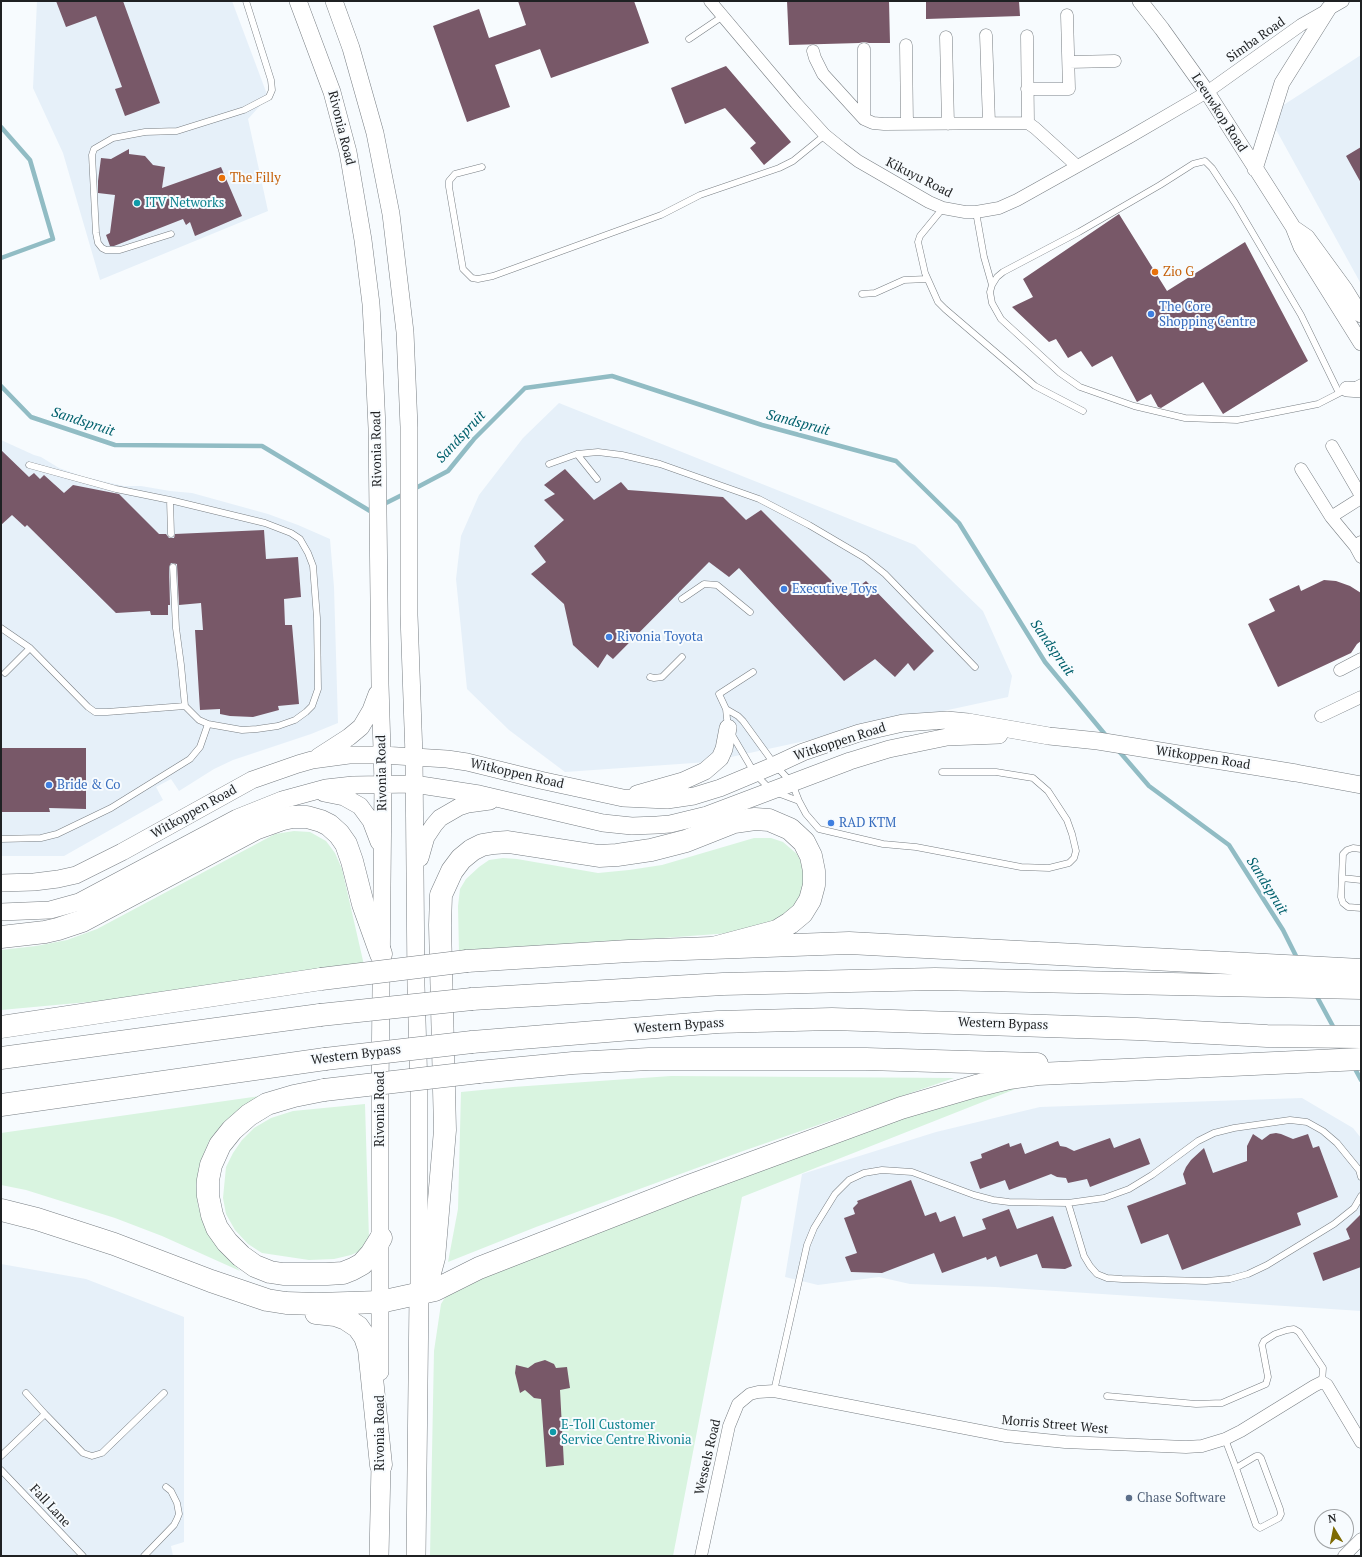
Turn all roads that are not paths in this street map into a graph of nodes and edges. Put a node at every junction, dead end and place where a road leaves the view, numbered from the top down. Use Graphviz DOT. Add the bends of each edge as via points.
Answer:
graph roads {
  1 [pos="246,1"];
  2 [pos="298,1"];
  3 [pos="334,1"];
  4 [pos="710,1"];
  5 [pos="1140,1"];
  6 [pos="1343,1"];
  7 [pos="1329,8"];
  8 [pos="1068,15"];
  9 [pos="723,16"];
  10 [pos="986,35"];
  11 [pos="1027,36"];
  12 [pos="946,37"];
  13 [pos="690,39"];
  14 [pos="906,45"];
  15 [pos="864,49"];
  16 [pos="813,51"];
  17 [pos="1115,61"];
  18 [pos="1068,62"];
  19 [pos="1027,89"];
  20 [pos="1207,92"];
  21 [pos="864,119"];
  22 [pos="989,123"];
  23 [pos="1028,123"];
  24 [pos="907,124"];
  25 [pos="948,124"];
  26 [pos="825,135"];
  27 [pos="1077,166"];
  28 [pos="482,167"];
  29 [pos="1255,169"];
  30 [pos="942,208"];
  31 [pos="976,212"];
  32 [pos="1293,228"];
  33 [pos="171,234"];
  34 [pos="928,279"];
  35 [pos="992,285"];
  36 [pos="862,294"];
  37 [pos="1361,315"];
  38 [pos="1361,343"];
  39 [pos="1361,382"];
  40 [pos="1349,391"];
  41 [pos="1083,411"];
  42 [pos="1332,446"];
  43 [pos="577,454"];
  44 [pos="549,464"];
  45 [pos="30,465"];
  46 [pos="1301,469"];
  47 [pos="597,479"];
  48 [pos="1361,497"];
  49 [pos="170,500"];
  50 [pos="1331,517"];
  51 [pos="171,534"];
  52 [pos="1358,544"];
  53 [pos="1361,557"];
  54 [pos="173,567"];
  55 [pos="682,599"];
  56 [pos="750,612"];
  57 [pos="1,628"];
  58 [pos="30,648"];
  59 [pos="682,657"];
  60 [pos="1361,659"];
  61 [pos="975,667"];
  62 [pos="1340,670"];
  63 [pos="753,672"];
  64 [pos="5,673"];
  65 [pos="650,676"];
  66 [pos="380,684"];
  67 [pos="1361,696"];
  68 [pos="185,706"];
  69 [pos="726,709"];
  70 [pos="1321,716"];
  71 [pos="208,724"];
  72 [pos="728,728"];
  73 [pos="1047,736"];
  74 [pos="382,754"];
  75 [pos="414,756"];
  76 [pos="312,760"];
  77 [pos="775,765"];
  78 [pos="942,772"];
  79 [pos="755,774"];
  80 [pos="383,783"];
  81 [pos="792,783"];
  82 [pos="414,784"];
  83 [pos="1361,785"];
  84 [pos="772,791"];
  85 [pos="310,792"];
  86 [pos="623,798"];
  87 [pos="500,799"];
  88 [pos="799,801"];
  89 [pos="1,839"];
  90 [pos="1361,849"];
  91 [pos="382,852"];
  92 [pos="415,876"];
  93 [pos="1342,878"];
  94 [pos="1361,880"];
  95 [pos="1,883"];
  96 [pos="1361,908"];
  97 [pos="1,912"];
  98 [pos="1,937"];
  99 [pos="713,948"];
  100 [pos="381,954"];
  101 [pos="1360,979"];
  102 [pos="1,1027"];
  103 [pos="1361,1037"];
  104 [pos="1,1058"];
  105 [pos="1361,1059"];
  106 [pos="1150,1069"];
  107 [pos="1,1105"];
  108 [pos="1361,1177"];
  109 [pos="1361,1196"];
  110 [pos="1068,1203"];
  111 [pos="1,1210"];
  112 [pos="380,1238"];
  113 [pos="211,1281"];
  114 [pos="419,1295"];
  115 [pos="380,1302"];
  116 [pos="1322,1382"];
  117 [pos="774,1391"];
  118 [pos="26,1393"];
  119 [pos="164,1394"];
  120 [pos="1107,1396"];
  121 [pos="45,1414"];
  122 [pos="1225,1439"];
  123 [pos="1361,1442"];
  124 [pos="1,1456"];
  125 [pos="381,1465"];
  126 [pos="1236,1468"];
  127 [pos="1,1470"];
  128 [pos="166,1487"];
  129 [pos="1361,1539"];
  130 [pos="82,1556"];
  131 [pos="144,1556"];
  132 [pos="379,1556"];
  133 [pos="416,1556"];
  134 [pos="701,1556"];
  135 [pos="1344,1556"];
  1 -- 33 [label="lane" via="271,80 272,90 266,100 177,132 145,132 113,138 94,149 91,161 96,233 102,248 120,250"];
  2 -- 66 [label="main road, Rivonia Road" via="332,92 348,152 371,304 377,428"];
  3 -- 75 [label="main road" via="351,48 375,133 391,214 405,332 409,427 409,615"];
  4 -- 9 [label="street, Kikuyu Road"];
  5 -- 20 [label="street, Leeuwkop Road"];
  6 -- 7 [label="street, Simba Road"];
  7 -- 20 [label="street, Simba Road" via="1272,44"];
  7 -- 29 [label="street" via="1282,83"];
  8 -- 18 [label="street"];
  9 -- 13 [label="lane"];
  9 -- 26 [label="street, Kikuyu Road"];
  10 -- 22 [label="street"];
  11 -- 19 [label="street"];
  12 -- 25 [label="street"];
  14 -- 24 [label="street"];
  15 -- 21 [label="street"];
  16 -- 21 [label="street" via="823,74"];
  17 -- 18 [label="street"];
  18 -- 19 [label="street" via="1069,89"];
  19 -- 23 [label="street"];
  20 -- 27 [label="street, Kikuyu Road"];
  20 -- 29 [label="street, Leeuwkop Road"];
  21 -- 24 [label="street" via="873,123"];
  22 -- 23 [label="street"];
  22 -- 25 [label="street"];
  23 -- 27 [label="street"];
  24 -- 25 [label="street"];
  26 -- 28 [label="lane" via="793,161 779,168 700,194 647,220 493,276 478,279 472,278 464,269 449,181 455,174"];
  26 -- 30 [label="street, Kikuyu Road" via="858,162"];
  27 -- 31 [label="street, Kikuyu Road" via="1017,200 999,208"];
  29 -- 32 [label="street, Leeuwkop Road"];
  30 -- 31 [label="street, Kikuyu Road"];
  30 -- 34 [label="lane" via="918,242"];
  31 -- 35 [label="lane"];
  32 -- 37 [label="street, Leeuwkop Road" via="1307,237"];
  32 -- 38 [label="street, Leeuwkop Road" via="1301,247"];
  34 -- 36 [label="lane" via="904,280 875,293"];
  34 -- 41 [label="lane" via="938,302 1035,386"];
  35 -- 40 [label="lane" via="992,303 1001,319 1060,373 1080,387 1119,402 1185,418 1237,420 1307,407"];
  35 -- 40 [label="lane" via="1003,272 1097,221 1193,164 1205,162 1212,168 1235,204"];
  39 -- 40 [label="lane"];
  42 -- 48 [label="street"];
  43 -- 44 [label="lane"];
  43 -- 47 [label="lane"];
  43 -- 61 [label="lane" via="598,452 660,464 759,499 809,525 865,558 885,574"];
  45 -- 49 [label="lane" via="116,489"];
  46 -- 50 [label="street"];
  48 -- 50 [label="street"];
  49 -- 51 [label="lane"];
  49 -- 71 [label="lane" via="265,523 291,533 300,539 313,566 318,681 312,706 295,720 256,730"];
  50 -- 52 [label="street"];
  52 -- 53 [label="street"];
  54 -- 68 [label="lane" via="176,628"];
  55 -- 56 [label="lane" via="704,584 717,585"];
  57 -- 58 [label="lane"];
  58 -- 64 [label="lane"];
  58 -- 68 [label="lane" via="95,712"];
  59 -- 65 [label="lane" via="662,677"];
  60 -- 62 [label="street"];
  63 -- 69 [label="lane" via="719,694"];
  66 -- 74 [label="main road, Rivonia Road"];
  66 -- 76 [label="main road" via="371,710 361,727"];
  67 -- 70 [label="street"];
  68 -- 71 [label="lane" via="199,720"];
  69 -- 72 [label="lane"];
  69 -- 77 [label="lane" via="743,721"];
  71 -- 89 [label="lane" via="200,747 190,759 111,808 57,834 41,838"];
  72 -- 79 [label="lane"];
  72 -- 86 [label="main road" via="720,758 705,771 683,781"];
  73 -- 77 [label="main road, Witkoppen Road" via="968,722 916,721 859,733 803,752"];
  73 -- 81 [label="main road, Witkoppen Road" via="977,735 918,742 850,761"];
  73 -- 83 [label="main road, Witkoppen Road" via="1164,751"];
  74 -- 75 [label="main road, Witkoppen Road"];
  74 -- 76 [label="main road, Witkoppen Road"];
  74 -- 80 [label="main road, Rivonia Road"];
  75 -- 82 [label="main road"];
  75 -- 86 [label="main road, Witkoppen Road" via="467,762"];
  76 -- 95 [label="main road, Witkoppen Road" via="252,780 76,875 34,882"];
  77 -- 79 [label="main road, Witkoppen Road"];
  77 -- 81 [label="lane"];
  78 -- 88 [label="lane" via="996,772 1033,778 1048,791 1067,820 1076,851 1074,858 1069,863 1049,868 1021,867 916,847 877,843 819,829"];
  79 -- 84 [label="lane"];
  79 -- 86 [label="main road, Witkoppen Road" via="694,796 667,800"];
  80 -- 82 [label="main road, Witkoppen Road"];
  80 -- 85 [label="main road, Witkoppen Road" via="342,786"];
  80 -- 91 [label="main road, Rivonia Road"];
  81 -- 84 [label="main road, Witkoppen Road"];
  81 -- 88 [label="lane"];
  82 -- 87 [label="main road, Witkoppen Road"];
  82 -- 92 [label="main road"];
  84 -- 87 [label="main road, Witkoppen Road" via="707,815 670,824 645,826 585,820"];
  84 -- 88 [label="lane"];
  85 -- 91 [label="main road" via="330,793 360,806 371,821"];
  85 -- 97 [label="main road, Witkoppen Road" via="237,818 79,902 45,911"];
  87 -- 92 [label="main road" via="468,804 440,818 426,837"];
  90 -- 93 [label="lane" via="1353,848 1344,854"];
  91 -- 100 [label="main road, Rivonia Road"];
  92 -- 114 [label="main road"];
  93 -- 94 [label="lane"];
  93 -- 96 [label="lane" via="1343,903"];
  98 -- 100 [label="highway" via="45,932 82,921 254,830 283,819 307,817 329,825 346,844"];
  99 -- 101 [label="highway" via="849,943 1242,964"];
  99 -- 102 [label="highway, bridge" via="467,961 321,979"];
  99 -- 114 [label="highway" via="777,931 802,913 810,900 814,885 812,856 804,842 790,829 769,820 755,819 734,822 651,850 617,855 599,856 508,842 482,845 461,859 452,871 441,895 445,1130 434,1258 427,1284"];
  100 -- 112 [label="main road, Rivonia Road"];
  101 -- 104 [label="highway, bridge" via="1244,985 935,979 723,984 472,999 320,1015"];
  103 -- 107 [label="highway, Western Bypass, bridge" via="1267,1036 832,1019 718,1022 472,1042 324,1059"];
  105 -- 106 [label="highway"];
  106 -- 112 [label="highway, bridge" via="951,1061 649,1059 573,1063 324,1090 294,1096 267,1104 248,1115 220,1145 211,1165 208,1185 212,1215 227,1242 255,1266 283,1274 343,1273 362,1264"];
  106 -- 114 [label="highway" via="1038,1074 1009,1078 932,1098 588,1224 478,1268 435,1290"];
  108 -- 110 [label="lane" via="1359,1170 1337,1143 1323,1131 1307,1122 1290,1120 1214,1133 1198,1141 1129,1189 1104,1198"];
  109 -- 110 [label="lane" via="1354,1208 1334,1224 1267,1265 1230,1279 1206,1281 1122,1279 1097,1274 1084,1256"];
  110 -- 117 [label="lane" via="993,1200 974,1196 912,1172 899,1170 882,1170 849,1180 835,1194 814,1228 807,1245"];
  111 -- 113 [label="highway" via="114,1244"];
  112 -- 115 [label="main road, Rivonia Road"];
  113 -- 115 [label="highway" via="267,1300 286,1303"];
  113 -- 125 [label="highway" via="230,1294 267,1310 335,1315 358,1327 369,1349"];
  114 -- 115 [label="highway"];
  114 -- 133 [label="main road"];
  115 -- 125 [label="main road, Rivonia Road"];
  116 -- 120 [label="lane" via="1322,1368 1299,1332 1287,1330 1275,1334 1262,1345 1268,1377 1266,1384 1222,1403 1196,1404"];
  116 -- 122 [label="street, Morris Street West"];
  116 -- 123 [label="street" via="1327,1385"];
  117 -- 122 [label="street, Morris Street West" via="1033,1439 1186,1447 1202,1446"];
  117 -- 134 [label="street, Wessels Road" via="750,1394 733,1412"];
  118 -- 121 [label="lane"];
  119 -- 121 [label="lane" via="107,1450 92,1456 83,1453"];
  121 -- 124 [label="lane"];
  122 -- 126 [label="lane"];
  125 -- 132 [label="main road, Rivonia Road"];
  126 -- 126 [label="lane" via="1256,1525 1260,1528 1279,1518 1280,1509 1261,1458 1256,1456"];
  127 -- 130 [label="lane, Fall Lane"];
  128 -- 131 [label="lane" via="177,1503 179,1514 174,1525"];
  129 -- 135 [label="street"];
}
